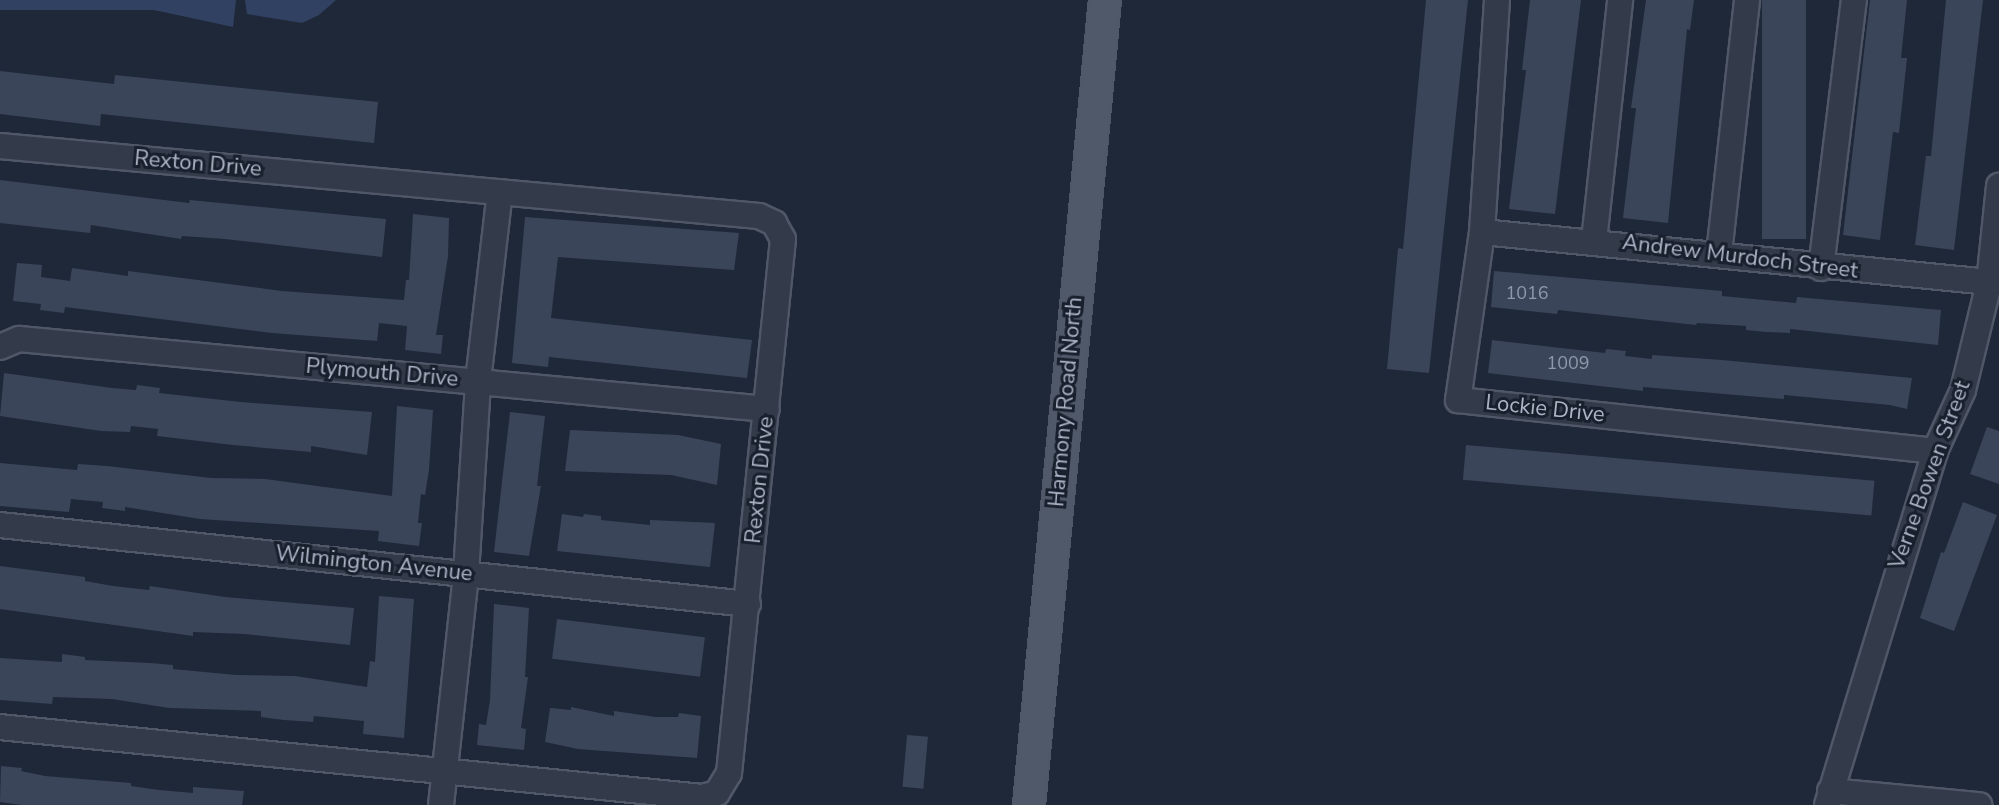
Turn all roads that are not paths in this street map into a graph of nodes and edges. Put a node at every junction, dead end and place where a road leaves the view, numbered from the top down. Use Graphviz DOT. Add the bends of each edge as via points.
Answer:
graph roads {
  1 [pos="1105,0"];
  2 [pos="1497,0"];
  3 [pos="1620,0"];
  4 [pos="1747,0"];
  5 [pos="1854,0"];
  6 [pos="0,146"];
  7 [pos="1999,186"];
  8 [pos="500,192"];
  9 [pos="1482,232"];
  10 [pos="1594,241"];
  11 [pos="1719,254"];
  12 [pos="1821,268"];
  13 [pos="1994,283"];
  14 [pos="0,347"];
  15 [pos="478,381"];
  16 [pos="767,409"];
  17 [pos="1935,451"];
  18 [pos="0,525"];
  19 [pos="466,574"];
  20 [pos="748,604"];
  21 [pos="0,727"];
  22 [pos="444,770"];
  23 [pos="1828,798"];
  24 [pos="441,805"];
  25 [pos="1029,805"];
  26 [pos="1979,805"];
  1 -- 25 [label="main road, Harmony Road North"];
  2 -- 9 [label="street, Lockie Drive"];
  3 -- 10 [label="street"];
  4 -- 11 [label="street"];
  5 -- 12 [label="street"];
  6 -- 8 [label="street, Rexton Drive"];
  7 -- 13 [label="street, Verne Bowen Street"];
  8 -- 15 [label="street"];
  8 -- 16 [label="street, Rexton Drive" via="759,216 774,223 783,239"];
  9 -- 10 [label="street, Andrew Murdoch Street"];
  9 -- 17 [label="street, Lockie Drive" via="1458,400"];
  10 -- 11 [label="street, Andrew Murdoch Street"];
  11 -- 12 [label="street, Andrew Murdoch Street"];
  12 -- 13 [label="street, Andrew Murdoch Street"];
  13 -- 17 [label="street, Verne Bowen Street" via="1963,390"];
  14 -- 15 [label="street, Plymouth Drive" via="19,339"];
  15 -- 16 [label="street, Plymouth Drive"];
  15 -- 19 [label="street"];
  16 -- 20 [label="street, Rexton Drive"];
  17 -- 23 [label="street, Verne Bowen Street"];
  18 -- 19 [label="street, Wilmington Avenue"];
  19 -- 20 [label="street, Wilmington Avenue"];
  19 -- 22 [label="street"];
  20 -- 22 [label="street, Rexton Drive" via="729,773 717,793 702,797"];
  21 -- 22 [label="street, Rexton Drive"];
  22 -- 24 [label="street"];
  23 -- 26 [label="street"];
}
